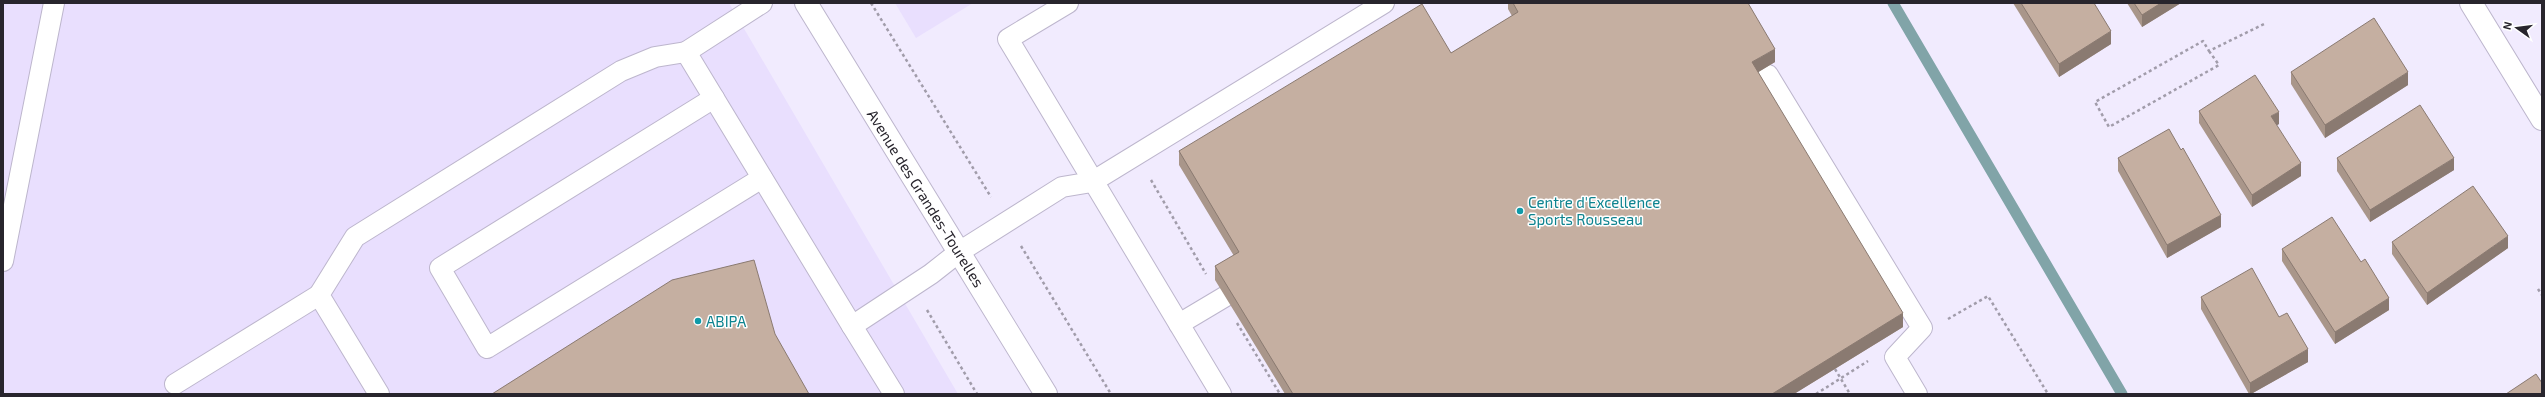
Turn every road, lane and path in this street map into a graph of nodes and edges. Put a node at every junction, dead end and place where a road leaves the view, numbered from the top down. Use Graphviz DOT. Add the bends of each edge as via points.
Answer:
graph roads {
  1 [pos="54,3"];
  2 [pos="762,3"];
  3 [pos="806,3"];
  4 [pos="871,3"];
  5 [pos="1068,3"];
  6 [pos="1384,3"];
  7 [pos="2471,3"];
  8 [pos="2264,24"];
  9 [pos="2209,51"];
  10 [pos="686,52"];
  11 [pos="1768,75"];
  12 [pos="714,98"];
  13 [pos="2542,119"];
  14 [pos="1148,176"];
  15 [pos="762,178"];
  16 [pos="1092,182"];
  17 [pos="990,197"];
  18 [pos="1023,250"];
  19 [pos="959,252"];
  20 [pos="3,261"];
  21 [pos="1210,280"];
  22 [pos="913,286"];
  23 [pos="2538,289"];
  24 [pos="319,295"];
  25 [pos="2542,295"];
  26 [pos="1226,296"];
  27 [pos="1232,316"];
  28 [pos="1944,322"];
  29 [pos="1179,324"];
  30 [pos="852,326"];
  31 [pos="1834,369"];
  32 [pos="1840,379"];
  33 [pos="175,384"];
  34 [pos="379,394"];
  35 [pos="894,394"];
  36 [pos="977,394"];
  37 [pos="1046,394"];
  38 [pos="1111,394"];
  39 [pos="1221,394"];
  40 [pos="1280,394"];
  41 [pos="1816,394"];
  42 [pos="1850,394"];
  43 [pos="1917,394"];
  44 [pos="2048,394"];
  1 -- 20 [label="lane"];
  2 -- 10 [label="lane"];
  3 -- 19 [label="street, Avenue des Grandes-Tourelles"];
  4 -- 17 [label="path"];
  5 -- 16 [label="lane" via="1008,39"];
  6 -- 16 [label="lane"];
  7 -- 13 [label="street"];
  8 -- 9 [label="path"];
  9 -- 9 [label="path" via="2203,41 2095,102 2109,127 2219,65"];
  10 -- 12 [label="lane"];
  10 -- 24 [label="lane" via="655,57 621,71 355,237"];
  11 -- 43 [label="lane" via="1922,328 1895,357"];
  12 -- 15 [label="lane"];
  12 -- 15 [label="lane" via="440,268 487,348"];
  14 -- 21 [label="path"];
  15 -- 30 [label="lane"];
  16 -- 19 [label="lane" via="1062,187"];
  16 -- 29 [label="lane"];
  18 -- 38 [label="path"];
  19 -- 22 [label="lane"];
  19 -- 37 [label="street, Avenue des Grandes-Tourelles"];
  22 -- 30 [label="lane"];
  22 -- 36 [label="path"];
  23 -- 25 [label="path"];
  24 -- 33 [label="lane"];
  24 -- 34 [label="lane"];
  26 -- 29 [label="lane"];
  27 -- 40 [label="path"];
  28 -- 44 [label="path" via="1988,296"];
  29 -- 39 [label="lane"];
  30 -- 35 [label="lane"];
  31 -- 32 [label="path"];
  32 -- 41 [label="path"];
  32 -- 42 [label="path"];
}
